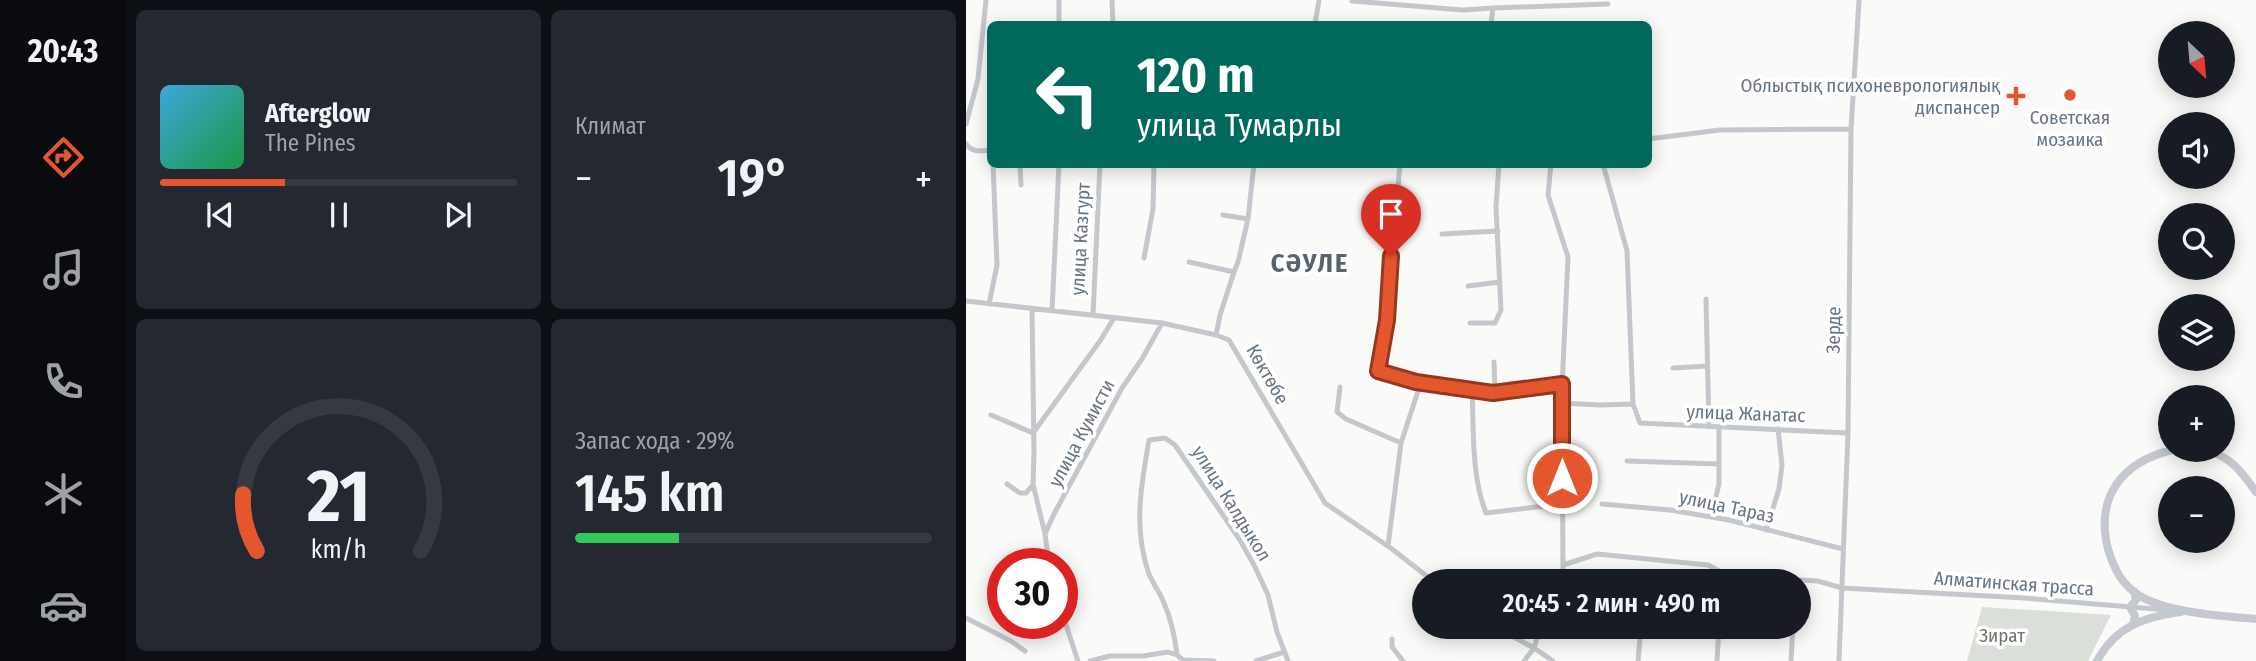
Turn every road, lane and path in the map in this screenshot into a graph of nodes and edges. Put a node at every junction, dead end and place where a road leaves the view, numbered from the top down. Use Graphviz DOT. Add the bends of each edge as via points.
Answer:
graph roads {
  1 [pos="986,0"];
  2 [pos="1059,0"];
  3 [pos="1112,0"];
  4 [pos="1319,0"];
  5 [pos="1859,0"];
  6 [pos="1352,1"];
  7 [pos="1561,3"];
  8 [pos="1608,4"];
  9 [pos="1493,8"];
  10 [pos="1059,21"];
  11 [pos="1113,21"];
  12 [pos="1316,21"];
  13 [pos="1491,21"];
  14 [pos="966,124"];
  15 [pos="1851,129"];
  16 [pos="1652,138"];
  17 [pos="966,144"];
  18 [pos="987,150"];
  19 [pos="993,168"];
  20 [pos="1020,168"];
  21 [pos="1059,168"];
  22 [pos="1100,168"];
  23 [pos="1154,168"];
  24 [pos="1254,168"];
  25 [pos="1400,168"];
  26 [pos="1499,168"];
  27 [pos="1551,168"];
  28 [pos="1604,168"];
  29 [pos="1021,185"];
  30 [pos="1223,215"];
  31 [pos="1248,219"];
  32 [pos="1498,231"];
  33 [pos="1442,234"];
  34 [pos="1144,258"];
  35 [pos="1189,262"];
  36 [pos="1234,272"];
  37 [pos="1500,282"];
  38 [pos="1468,286"];
  39 [pos="1706,299"];
  40 [pos="966,301"];
  41 [pos="989,304"];
  42 [pos="1032,308"];
  43 [pos="1052,311"];
  44 [pos="1093,315"];
  45 [pos="1114,318"];
  46 [pos="1162,323"];
  47 [pos="1471,323"];
  48 [pos="1216,335"];
  49 [pos="1494,362"];
  50 [pos="1707,366"];
  51 [pos="1673,368"];
  52 [pos="1421,382"];
  53 [pos="1562,384"];
  54 [pos="1340,387"];
  55 [pos="1472,390"];
  56 [pos="1495,392"];
  57 [pos="1562,403"];
  58 [pos="1633,404"];
  59 [pos="990,415"];
  60 [pos="1709,426"];
  61 [pos="1719,427"];
  62 [pos="1778,429"];
  63 [pos="1033,433"];
  64 [pos="1848,433"];
  65 [pos="1401,443"];
  66 [pos="2158,453"];
  67 [pos="1627,461"];
  68 [pos="2231,462"];
  69 [pos="1719,464"];
  70 [pos="1007,484"];
  71 [pos="1033,485"];
  72 [pos="2256,492"];
  73 [pos="1562,504"];
  74 [pos="1602,504"];
  75 [pos="1711,517"];
  76 [pos="1766,530"];
  77 [pos="1045,534"];
  78 [pos="1388,546"];
  79 [pos="1046,548"];
  80 [pos="1843,549"];
  81 [pos="1563,565"];
  82 [pos="1418,569"];
  83 [pos="1563,569"];
  84 [pos="1713,569"];
  85 [pos="1811,581"];
  86 [pos="1842,588"];
  87 [pos="2134,591"];
  88 [pos="2130,607"];
  89 [pos="2184,611"];
  90 [pos="966,618"];
  91 [pos="2256,619"];
  92 [pos="2133,625"];
  93 [pos="1071,639"];
  94 [pos="1392,639"];
  95 [pos="1517,639"];
  96 [pos="1537,639"];
  97 [pos="1640,639"];
  98 [pos="1718,639"];
  99 [pos="1792,639"];
  100 [pos="1534,648"];
  101 [pos="1025,652"];
  102 [pos="1284,652"];
  103 [pos="1177,655"];
  104 [pos="1078,661"];
  105 [pos="1090,661"];
  106 [pos="1184,661"];
  107 [pos="1214,661"];
  108 [pos="1256,661"];
  109 [pos="1288,661"];
  110 [pos="1403,661"];
  111 [pos="1524,661"];
  112 [pos="1553,661"];
  113 [pos="1638,661"];
  114 [pos="1717,661"];
  115 [pos="1791,661"];
  116 [pos="1839,661"];
  117 [pos="2098,661"];
  1 -- 14 [label="street" via="978,79"];
  2 -- 10 [label="street"];
  3 -- 11 [label="street"];
  4 -- 12 [label="street"];
  5 -- 15 [label="street, Зерде"];
  6 -- 9 [label="street"];
  7 -- 8 [label="street"];
  7 -- 9 [label="street"];
  9 -- 13 [label="street"];
  15 -- 16 [label="street" via="1720,130"];
  15 -- 64 [label="street, Зерде"];
  17 -- 18 [label="street" via="978,152"];
  19 -- 41 [label="street" via="997,265"];
  20 -- 29 [label="street"];
  21 -- 43 [label="street"];
  22 -- 44 [label="street, улица Казгурт"];
  23 -- 34 [label="street" via="1153,209"];
  24 -- 31 [label="street"];
  25 -- 52 [label="street" via="1387,320 1378,371"];
  26 -- 32 [label="street"];
  27 -- 53 [label="street" via="1549,195 1567,257"];
  28 -- 58 [label="street" via="1627,251"];
  30 -- 31 [label="street"];
  31 -- 36 [label="street"];
  32 -- 33 [label="street"];
  32 -- 37 [label="street"];
  35 -- 36 [label="street"];
  36 -- 48 [label="street"];
  37 -- 38 [label="street"];
  37 -- 47 [label="street" via="1501,310 1495,323"];
  39 -- 50 [label="street"];
  40 -- 41 [label="street"];
  41 -- 42 [label="street"];
  42 -- 43 [label="street"];
  42 -- 63 [label="street"];
  43 -- 44 [label="street"];
  44 -- 45 [label="street"];
  45 -- 46 [label="street"];
  45 -- 63 [label="street"];
  46 -- 48 [label="street"];
  46 -- 77 [label="street, улица Кумисти"];
  48 -- 78 [label="street, Көктөбе" via="1229,340 1325,503"];
  49 -- 56 [label="street"];
  50 -- 51 [label="street"];
  50 -- 60 [label="street"];
  52 -- 55 [label="street"];
  52 -- 65 [label="street"];
  53 -- 56 [label="street"];
  53 -- 57 [label="street"];
  54 -- 65 [label="street" via="1337,412"];
  55 -- 56 [label="street"];
  55 -- 73 [label="street" via="1474,449 1486,513"];
  57 -- 58 [label="street"];
  57 -- 73 [label="street"];
  58 -- 60 [label="street, улица Жанатас" via="1643,424"];
  59 -- 63 [label="street"];
  60 -- 61 [label="street, улица Жанатас"];
  61 -- 62 [label="street, улица Жанатас"];
  61 -- 69 [label="street"];
  62 -- 64 [label="street, улица Жанатас"];
  62 -- 76 [label="street" via="1782,465"];
  63 -- 71 [label="street"];
  64 -- 80 [label="street, Зерде"];
  65 -- 78 [label="street"];
  66 -- 87 [label="highway" via="2132,467 2104,509 2111,561 2121,581"];
  67 -- 69 [label="street"];
  68 -- 72 [label="highway"];
  69 -- 75 [label="street"];
  70 -- 71 [label="street" via="1020,493"];
  71 -- 77 [label="street"];
  73 -- 81 [label="street"];
  74 -- 75 [label="street, улица Тараз"];
  75 -- 76 [label="street, улица Тараз"];
  76 -- 80 [label="street, улица Тараз"];
  77 -- 79 [label="street"];
  78 -- 82 [label="street, Көктөбе"];
  80 -- 86 [label="street, Зерде"];
  81 -- 83 [label="street"];
  81 -- 84 [label="street, Алматинская трасса" via="1597,554"];
  85 -- 86 [label="street, Алматинская трасса"];
  86 -- 88 [label="street, Алматинская трасса"];
  86 -- 116 [label="street, Зерде"];
  87 -- 88 [label="highway" via="2136,600"];
  87 -- 89 [label="highway"];
  88 -- 89 [label="street, Алматинская трасса"];
  88 -- 92 [label="highway"];
  89 -- 91 [label="highway"];
  89 -- 92 [label="highway" via="2152,616"];
  90 -- 101 [label="street"];
  92 -- 117 [label="highway" via="2104,649"];
  93 -- 104 [label="street"];
  94 -- 110 [label="street" via="1392,647"];
  95 -- 100 [label="street"];
  96 -- 100 [label="street"];
  97 -- 113 [label="street"];
  98 -- 114 [label="street"];
  99 -- 115 [label="street"];
  100 -- 111 [label="street"];
  100 -- 112 [label="street"];
  102 -- 103 [label="street, улица Калдыкол" via="1268,595 1240,540 1175,445 1165,438 1149,440 1139,496 1139,532 1150,576 1164,601"];
  102 -- 108 [label="street"];
  102 -- 109 [label="street, улица Калдыкол"];
  103 -- 105 [label="street" via="1168,652"];
  103 -- 106 [label="street"];
  106 -- 107 [label="street"];
}
